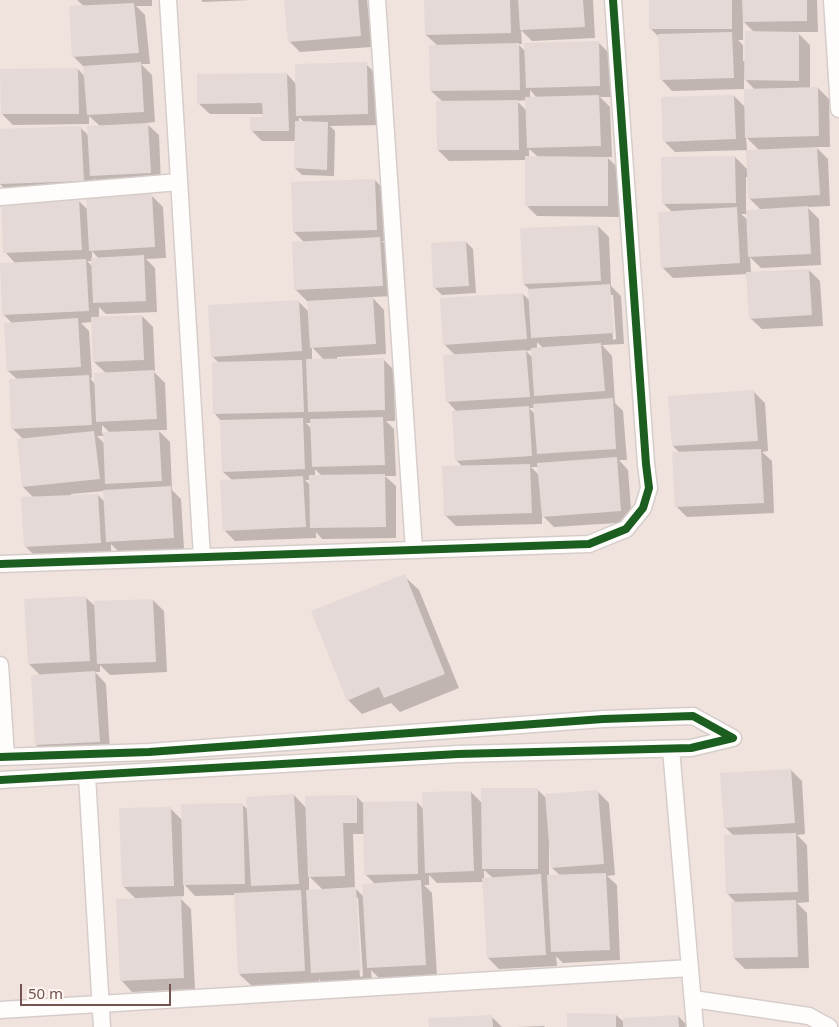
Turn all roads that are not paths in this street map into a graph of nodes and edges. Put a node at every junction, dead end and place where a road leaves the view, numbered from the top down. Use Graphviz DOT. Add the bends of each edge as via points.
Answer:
graph roads {
  1 [pos="168,0"];
  2 [pos="377,0"];
  3 [pos="613,0"];
  4 [pos="832,0"];
  5 [pos="839,109"];
  6 [pos="179,182"];
  7 [pos="0,197"];
  8 [pos="414,550"];
  9 [pos="202,557"];
  10 [pos="0,564"];
  11 [pos="0,665"];
  12 [pos="671,749"];
  13 [pos="3,756"];
  14 [pos="87,776"];
  15 [pos="0,780"];
  16 [pos="690,968"];
  17 [pos="692,999"];
  18 [pos="101,1003"];
  19 [pos="0,1010"];
  20 [pos="102,1027"];
  21 [pos="695,1027"];
  22 [pos="829,1027"];
  1 -- 6 [label="street"];
  2 -- 8 [label="street"];
  3 -- 8 [label="street" via="649,488 643,508 626,529 589,544"];
  4 -- 5 [label="street"];
  6 -- 7 [label="street"];
  6 -- 9 [label="street"];
  8 -- 9 [label="street"];
  9 -- 10 [label="street"];
  11 -- 13 [label="street"];
  12 -- 13 [label="street" via="691,748 733,738 693,716 603,719 149,752"];
  12 -- 14 [label="street" via="458,754"];
  12 -- 16 [label="street"];
  14 -- 15 [label="street"];
  14 -- 18 [label="street"];
  16 -- 17 [label="street"];
  16 -- 18 [label="street"];
  17 -- 21 [label="street"];
  17 -- 22 [label="street" via="808,1016"];
  18 -- 19 [label="street"];
  18 -- 20 [label="street"];
}
